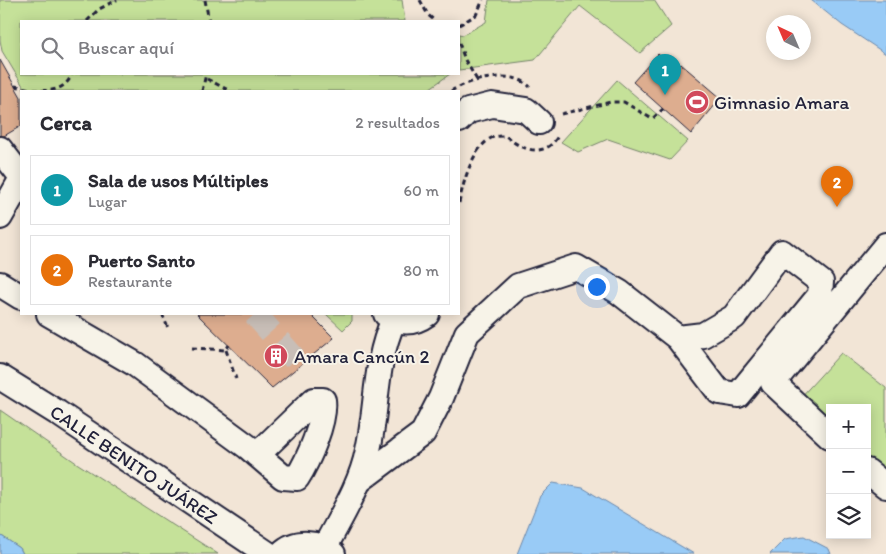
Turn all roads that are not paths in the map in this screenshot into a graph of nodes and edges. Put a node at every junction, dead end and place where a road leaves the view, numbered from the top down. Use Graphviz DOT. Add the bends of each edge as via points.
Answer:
graph roads {
  1 [pos="460,119"];
  2 [pos="539,122"];
  3 [pos="0,148"];
  4 [pos="20,175"];
  5 [pos="20,182"];
  6 [pos="0,217"];
  7 [pos="886,245"];
  8 [pos="0,284"];
  9 [pos="20,296"];
  10 [pos="51,315"];
  11 [pos="425,315"];
  12 [pos="390,317"];
  13 [pos="678,338"];
  14 [pos="0,378"];
  15 [pos="826,432"];
  16 [pos="257,454"];
  17 [pos="871,474"];
  18 [pos="360,480"];
  19 [pos="886,486"];
  20 [pos="329,551"];
  21 [pos="268,554"];
  22 [pos="280,554"];
  1 -- 2 [label="street" via="468,110 492,105 526,110"];
  3 -- 4 [label="street"];
  5 -- 6 [label="street"];
  7 -- 15 [label="street" via="773,383"];
  8 -- 9 [label="street"];
  10 -- 16 [label="street" via="135,364"];
  11 -- 12 [label="street" via="412,322"];
  12 -- 18 [label="street" via="368,451"];
  13 -- 13 [label="street" via="702,335 734,317 782,252 821,282 820,296 738,395 718,392"];
  13 -- 18 [label="street" via="620,292 576,267 518,286 466,334 441,398 423,433"];
  14 -- 21 [label="street, CALLE BENITO JUÁREZ" via="58,413"];
  17 -- 19 [label="street"];
  18 -- 20 [label="street"];
  20 -- 22 [label="street" via="304,543"];
}
